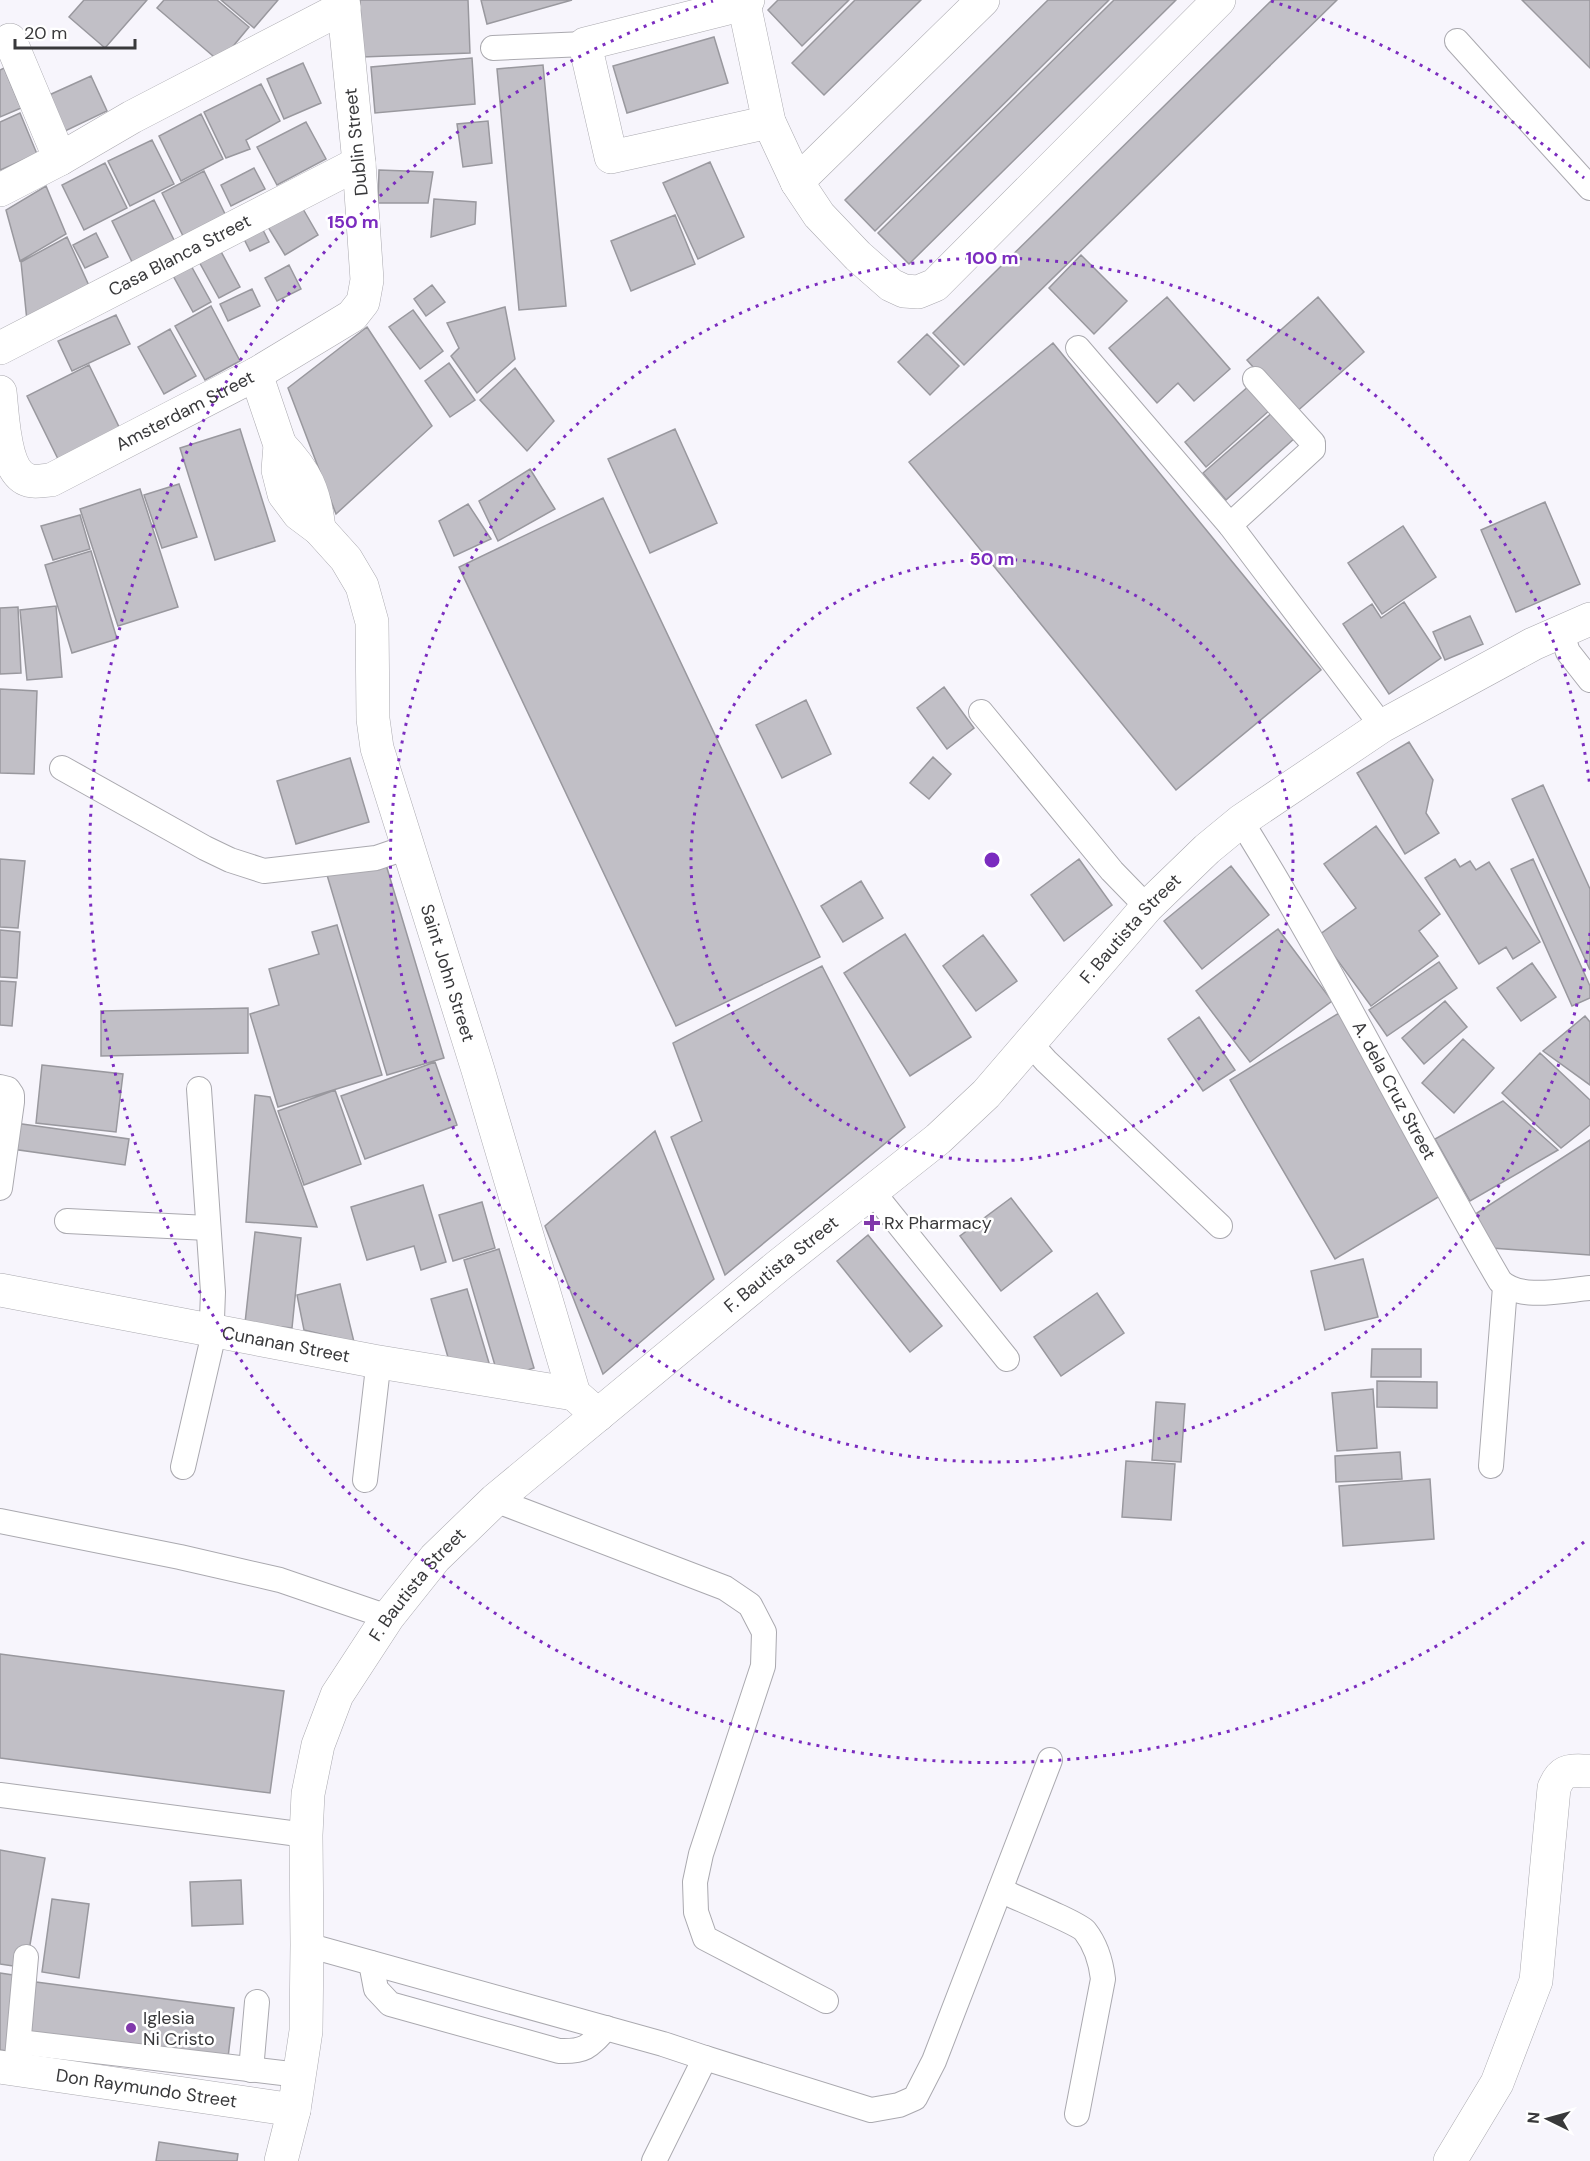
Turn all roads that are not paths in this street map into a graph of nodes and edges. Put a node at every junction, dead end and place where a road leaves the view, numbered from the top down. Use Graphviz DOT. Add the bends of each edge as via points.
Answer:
graph roads {
  1 [pos="982,0"];
  2 [pos="1220,0"];
  3 [pos="746,2"];
  4 [pos="344,4"];
  5 [pos="10,40"];
  6 [pos="1457,41"];
  7 [pos="585,44"];
  8 [pos="493,48"];
  9 [pos="769,122"];
  10 [pos="60,159"];
  11 [pos="359,163"];
  12 [pos="797,182"];
  13 [pos="1590,188"];
  14 [pos="0,190"];
  15 [pos="352,316"];
  16 [pos="0,348"];
  17 [pos="1078,348"];
  18 [pos="256,374"];
  19 [pos="1255,379"];
  20 [pos="0,392"];
  21 [pos="1230,525"];
  22 [pos="1590,619"];
  23 [pos="1561,632"];
  24 [pos="1590,680"];
  25 [pos="981,712"];
  26 [pos="1382,726"];
  27 [pos="62,768"];
  28 [pos="1241,821"];
  29 [pos="408,847"];
  30 [pos="1147,907"];
  31 [pos="1030,1043"];
  32 [pos="0,1088"];
  33 [pos="199,1089"];
  34 [pos="0,1188"];
  35 [pos="872,1191"];
  36 [pos="67,1221"];
  37 [pos="1220,1226"];
  38 [pos="208,1228"];
  39 [pos="1505,1287"];
  40 [pos="1590,1288"];
  41 [pos="0,1290"];
  42 [pos="212,1331"];
  43 [pos="1007,1359"];
  44 [pos="373,1361"];
  45 [pos="586,1405"];
  46 [pos="1491,1466"];
  47 [pos="183,1467"];
  48 [pos="365,1480"];
  49 [pos="495,1500"];
  50 [pos="0,1521"];
  51 [pos="388,1617"];
  52 [pos="1050,1760"];
  53 [pos="1590,1771"];
  54 [pos="0,1795"];
  55 [pos="306,1835"];
  56 [pos="1000,1890"];
  57 [pos="307,1946"];
  58 [pos="26,1957"];
  59 [pos="371,1963"];
  60 [pos="826,2001"];
  61 [pos="258,2002"];
  62 [pos="606,2028"];
  63 [pos="705,2058"];
  64 [pos="12,2059"];
  65 [pos="251,2070"];
  66 [pos="299,2075"];
  67 [pos="294,2110"];
  68 [pos="1077,2114"];
  69 [pos="281,2161"];
  70 [pos="654,2161"];
  71 [pos="1450,2161"];
  1 -- 12 [label="street"];
  2 -- 12 [label="street" via="935,285 918,292 891,285 819,215"];
  3 -- 7 [label="street"];
  3 -- 9 [label="street"];
  4 -- 10 [label="street"];
  4 -- 11 [label="street, Dublin Street"];
  5 -- 10 [label="street"];
  6 -- 13 [label="lane"];
  7 -- 8 [label="lane"];
  7 -- 9 [label="street" via="611,157"];
  9 -- 12 [label="street"];
  10 -- 14 [label="street"];
  11 -- 15 [label="street, Dublin Street" via="367,280 363,302"];
  11 -- 16 [label="street, Casa Blanca Street"];
  15 -- 18 [label="street, Amsterdam Street"];
  17 -- 21 [label="lane"];
  18 -- 20 [label="street, Amsterdam Street" via="51,480 30,481 14,469 7,449"];
  18 -- 29 [label="street, Saint John Street" via="280,445 278,470 284,494 346,559 362,585 372,621 377,748"];
  19 -- 21 [label="lane" via="1313,443 1313,449"];
  21 -- 26 [label="lane"];
  22 -- 23 [label="street, F. Bautista Street"];
  23 -- 24 [label="lane" via="1568,652"];
  23 -- 26 [label="street, F. Bautista Street"];
  25 -- 30 [label="lane" via="1112,871"];
  26 -- 28 [label="street, F. Bautista Street"];
  27 -- 29 [label="lane" via="205,848 264,871 376,858"];
  28 -- 30 [label="street, F. Bautista Street"];
  28 -- 39 [label="lane, A. dela Cruz Street" via="1282,887"];
  29 -- 45 [label="street, Saint John Street"];
  30 -- 31 [label="street, F. Bautista Street"];
  31 -- 35 [label="street, F. Bautista Street" via="986,1094 938,1139"];
  31 -- 37 [label="lane"];
  32 -- 34 [label="lane" via="8,1089 12,1102"];
  33 -- 38 [label="lane"];
  35 -- 43 [label="lane"];
  35 -- 45 [label="street, F. Bautista Street"];
  36 -- 38 [label="lane"];
  38 -- 42 [label="lane"];
  39 -- 40 [label="lane" via="1531,1293"];
  39 -- 46 [label="lane"];
  41 -- 42 [label="street, Cunanan Street"];
  42 -- 44 [label="street, Cunanan Street"];
  42 -- 47 [label="lane"];
  44 -- 45 [label="street, Cunanan Street"];
  44 -- 48 [label="lane" via="376,1376"];
  45 -- 49 [label="street, F. Bautista Street"];
  49 -- 51 [label="street, F. Bautista Street" via="435,1558"];
  49 -- 60 [label="lane" via="725,1588 750,1605 764,1632 763,1666 700,1854 695,1882 696,1912 705,1938"];
  50 -- 51 [label="lane" via="280,1580"];
  51 -- 55 [label="street, F. Bautista Street" via="336,1695 318,1745 308,1794"];
  52 -- 56 [label="lane"];
  53 -- 71 [label="street" via="1569,1771 1559,1776 1554,1788 1536,1981 1497,2083"];
  54 -- 55 [label="lane"];
  55 -- 57 [label="street, F. Bautista Street"];
  56 -- 63 [label="lane" via="934,2061 915,2098 872,2110"];
  56 -- 68 [label="lane" via="1083,1929 1096,1951 1103,1979"];
  57 -- 59 [label="lane"];
  57 -- 66 [label="street, F. Bautista Street" via="306,2031"];
  58 -- 64 [label="lane"];
  59 -- 62 [label="lane"];
  59 -- 62 [label="lane" via="376,1989 390,2004 559,2051 577,2052 591,2046"];
  61 -- 65 [label="lane"];
  62 -- 63 [label="lane"];
  63 -- 70 [label="lane"];
  64 -- 65 [label="lane"];
  64 -- 67 [label="street, Don Raymundo Street"];
  65 -- 66 [label="lane"];
  66 -- 67 [label="street, F. Bautista Street"];
  67 -- 69 [label="street, F. Bautista Street"];
}
